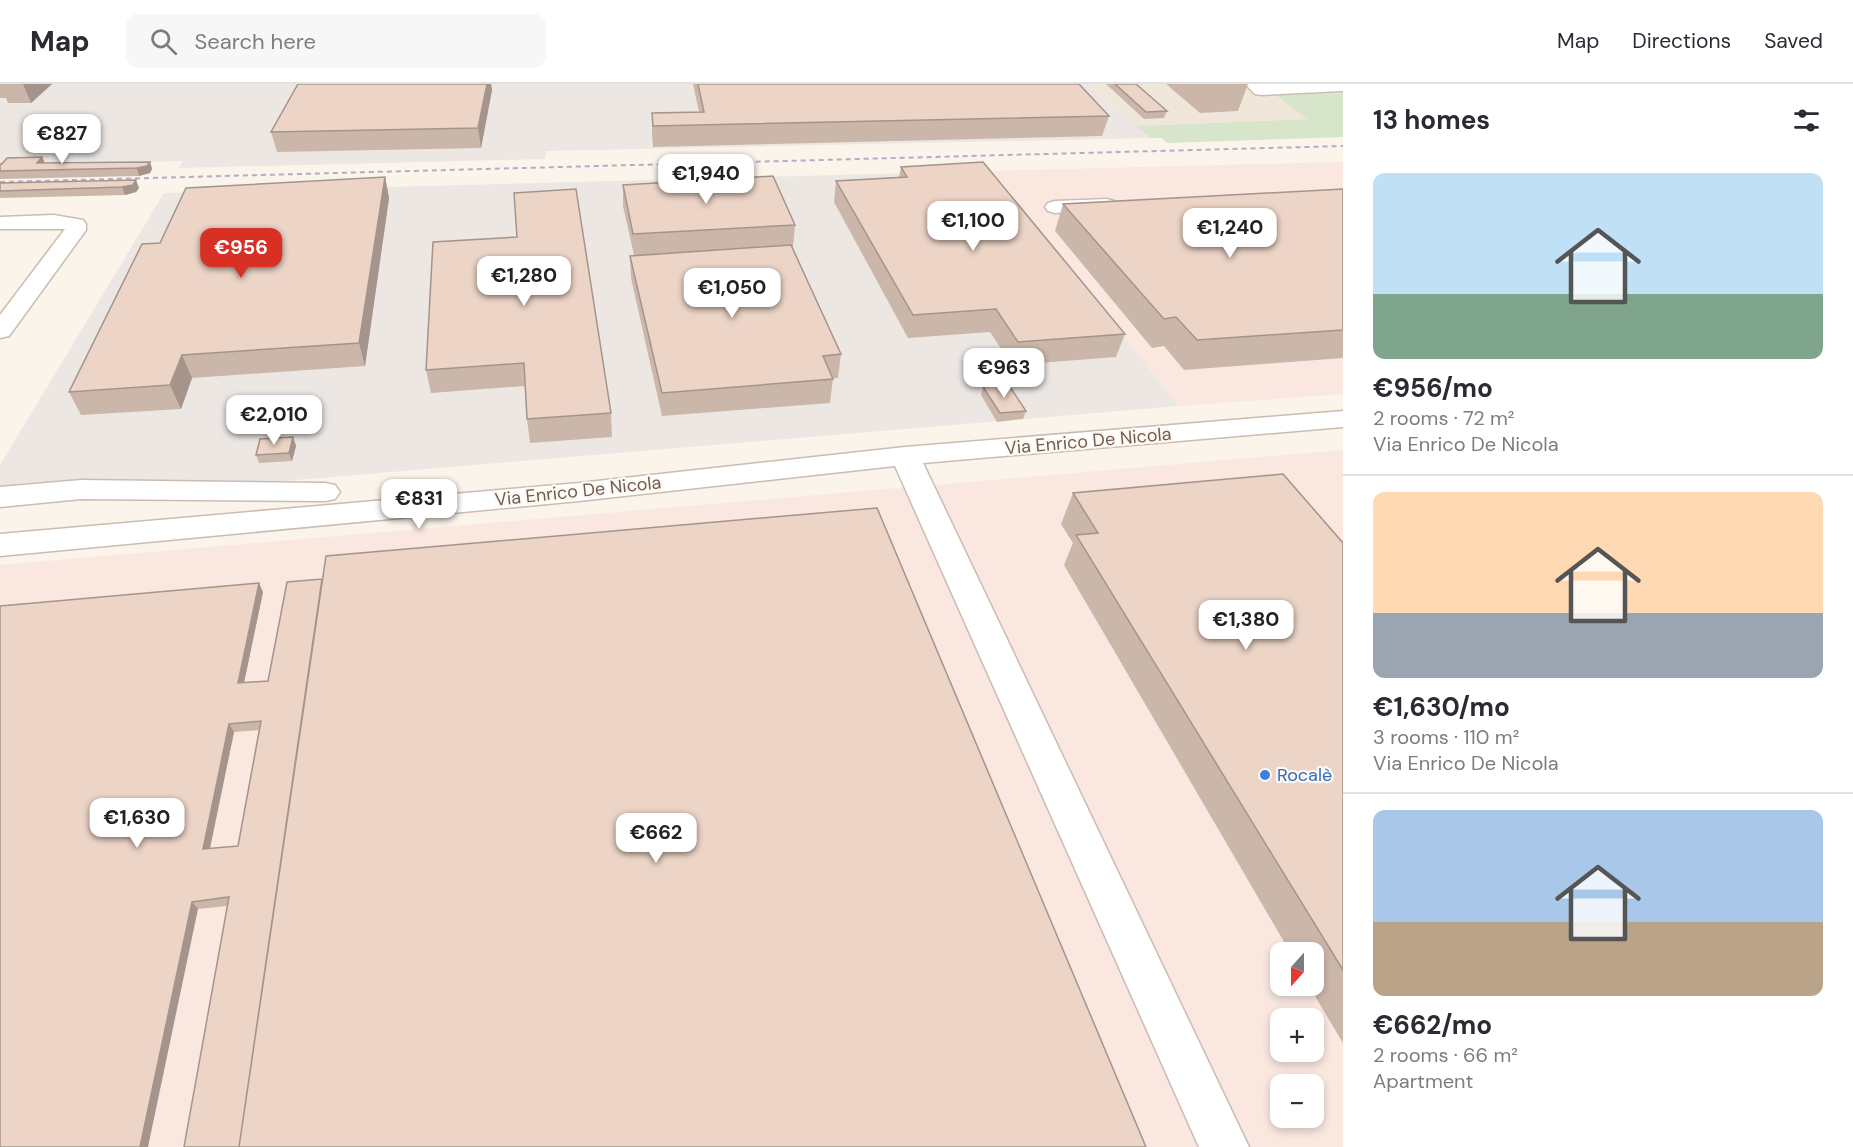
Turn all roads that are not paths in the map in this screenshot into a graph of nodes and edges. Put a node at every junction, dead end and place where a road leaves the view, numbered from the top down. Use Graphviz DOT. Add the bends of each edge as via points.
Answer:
graph roads {
  1 [pos="1343,86"];
  2 [pos="1257,87"];
  3 [pos="1126,204"];
  4 [pos="1055,207"];
  5 [pos="0,223"];
  6 [pos="0,331"];
  7 [pos="1343,420"];
  8 [pos="905,456"];
  9 [pos="833,463"];
  10 [pos="0,497"];
  11 [pos="0,545"];
  12 [pos="1224,1147"];
  1 -- 2 [label="street"];
  3 -- 4 [label="street"];
  5 -- 6 [label="street" via="76,224"];
  7 -- 8 [label="street, Via Enrico De Nicola"];
  8 -- 9 [label="street, Via Enrico De Nicola"];
  8 -- 12 [label="street"];
  9 -- 10 [label="street, Via Enrico De Nicola" via="283,495 98,487 39,490"];
  9 -- 11 [label="street, Via Enrico De Nicola" via="579,492"];
}
